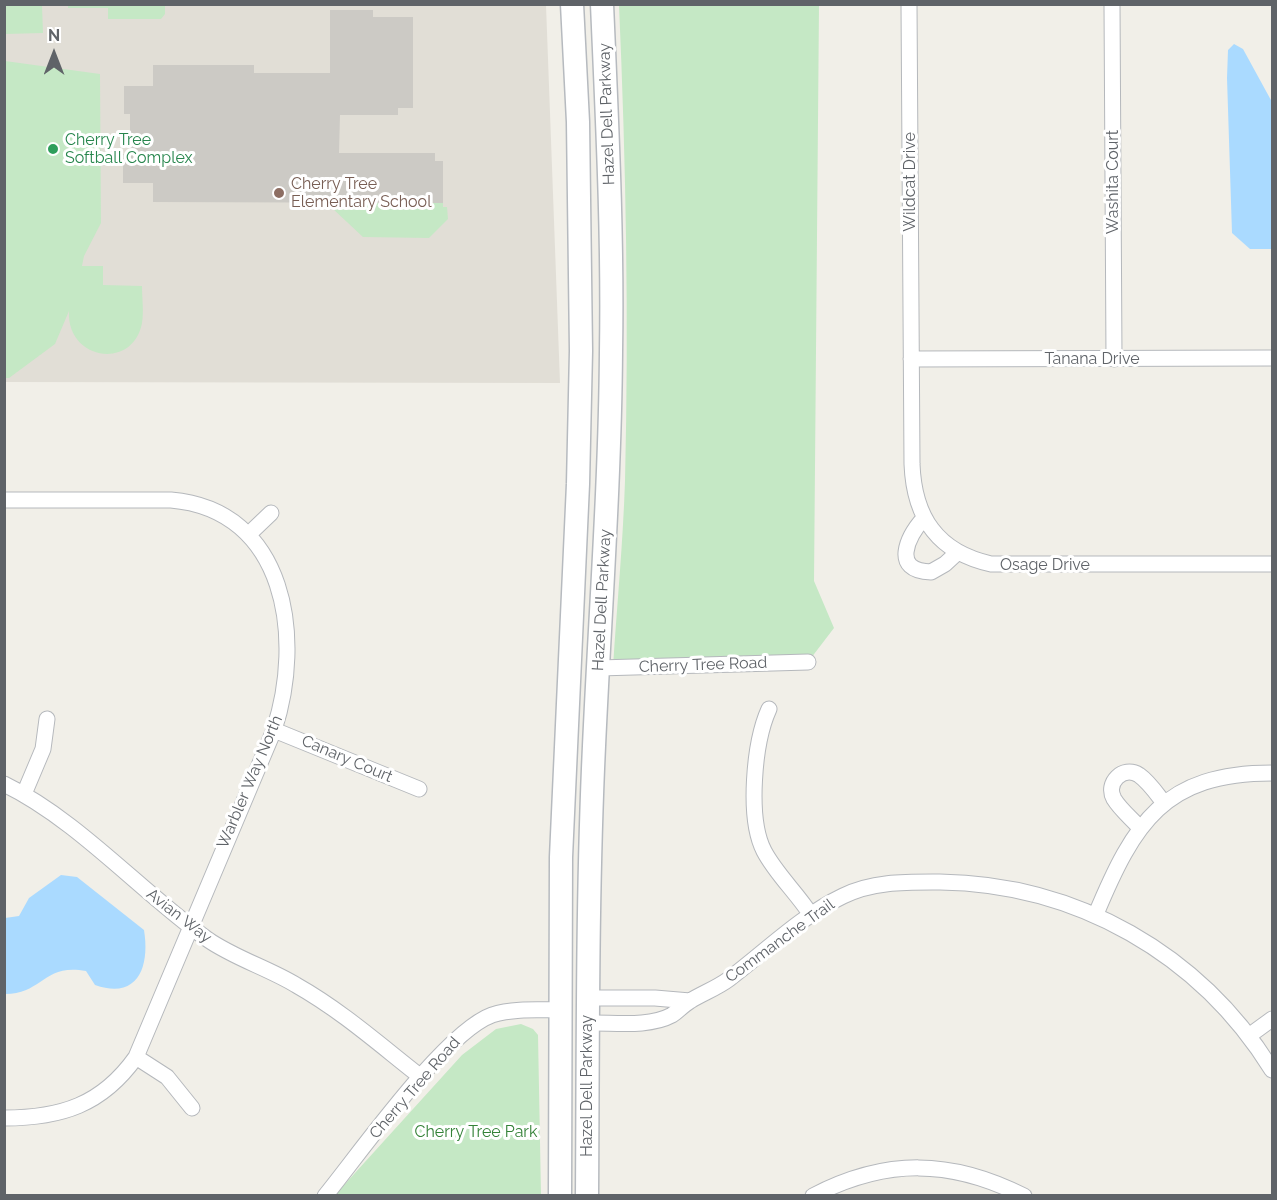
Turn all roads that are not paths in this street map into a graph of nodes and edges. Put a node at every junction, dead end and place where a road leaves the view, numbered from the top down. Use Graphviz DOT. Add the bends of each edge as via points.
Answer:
graph roads {
  1 [pos="572,4"];
  2 [pos="602,4"];
  3 [pos="909,4"];
  4 [pos="1112,4"];
  5 [pos="1272,358"];
  6 [pos="911,359"];
  7 [pos="1114,359"];
  8 [pos="4,500"];
  9 [pos="271,513"];
  10 [pos="924,518"];
  11 [pos="249,534"];
  12 [pos="958,552"];
  13 [pos="1272,564"];
  14 [pos="808,662"];
  15 [pos="599,668"];
  16 [pos="769,709"];
  17 [pos="47,719"];
  18 [pos="274,730"];
  19 [pos="1272,773"];
  20 [pos="4,784"];
  21 [pos="419,789"];
  22 [pos="24,794"];
  23 [pos="1164,803"];
  24 [pos="1139,827"];
  25 [pos="1096,914"];
  26 [pos="812,915"];
  27 [pos="190,926"];
  28 [pos="588,998"];
  29 [pos="690,1001"];
  30 [pos="561,1010"];
  31 [pos="1272,1019"];
  32 [pos="586,1023"];
  33 [pos="1250,1035"];
  34 [pos="136,1057"];
  35 [pos="1272,1070"];
  36 [pos="421,1077"];
  37 [pos="192,1108"];
  38 [pos="4,1118"];
  39 [pos="325,1196"];
  40 [pos="560,1196"];
  41 [pos="587,1196"];
  42 [pos="813,1196"];
  43 [pos="1024,1196"];
  1 -- 30 [label="main road, Hazel Dell Parkway" via="581,351 563,786"];
  2 -- 15 [label="main road, Hazel Dell Parkway" via="610,188 611,352"];
  3 -- 6 [label="street, Wildcat Drive"];
  4 -- 7 [label="street, Washita Court"];
  5 -- 7 [label="street, Tanana Drive"];
  6 -- 7 [label="street, Tanana Drive"];
  6 -- 10 [label="street, Osage Drive" via="912,478 916,502"];
  8 -- 11 [label="street, Warbler Way North" via="184,501 226,515"];
  9 -- 11 [label="street"];
  10 -- 12 [label="street, Osage Drive"];
  10 -- 12 [label="street" via="911,532 905,548 914,568 931,572"];
  11 -- 18 [label="street, Warbler Way North" via="272,572 289,639 285,688"];
  12 -- 13 [label="street, Osage Drive" via="979,562 1006,565"];
  14 -- 15 [label="street, Cherry Tree Road"];
  15 -- 28 [label="main road, Hazel Dell Parkway"];
  16 -- 26 [label="street" via="758,741 758,833 764,851"];
  17 -- 22 [label="street" via="43,749"];
  18 -- 21 [label="street, Canary Court"];
  18 -- 27 [label="street, Warbler Way North"];
  19 -- 23 [label="street" via="1212,780"];
  20 -- 22 [label="street, Avian Way"];
  22 -- 27 [label="street, Avian Way"];
  23 -- 24 [label="street"];
  23 -- 24 [label="street" via="1137,774 1126,772 1116,777 1111,787 1113,798"];
  24 -- 25 [label="street" via="1123,852"];
  25 -- 26 [label="street, Commanche Trail" via="995,886 915,882 856,891"];
  25 -- 33 [label="street, Commanche Trail" via="1175,961 1225,1006"];
  26 -- 29 [label="street, Commanche Trail" via="730,978"];
  27 -- 34 [label="street, Warbler Way North"];
  27 -- 36 [label="street, Avian Way" via="210,941 330,1006"];
  28 -- 29 [label="street"];
  28 -- 32 [label="main road, Hazel Dell Parkway"];
  29 -- 32 [label="street, Commanche Trail" via="660,1018"];
  30 -- 36 [label="street, Cherry Tree Road" via="492,1015 469,1028"];
  30 -- 40 [label="main road, Hazel Dell Parkway"];
  31 -- 33 [label="street"];
  32 -- 41 [label="main road, Hazel Dell Parkway"];
  33 -- 35 [label="street, Commanche Trail"];
  34 -- 37 [label="street" via="167,1077"];
  34 -- 38 [label="street, Warbler Way North" via="115,1083 75,1109 50,1116"];
  36 -- 39 [label="street, Cherry Tree Road"];
  42 -- 43 [label="street" via="870,1173 923,1167 980,1176"];
}
